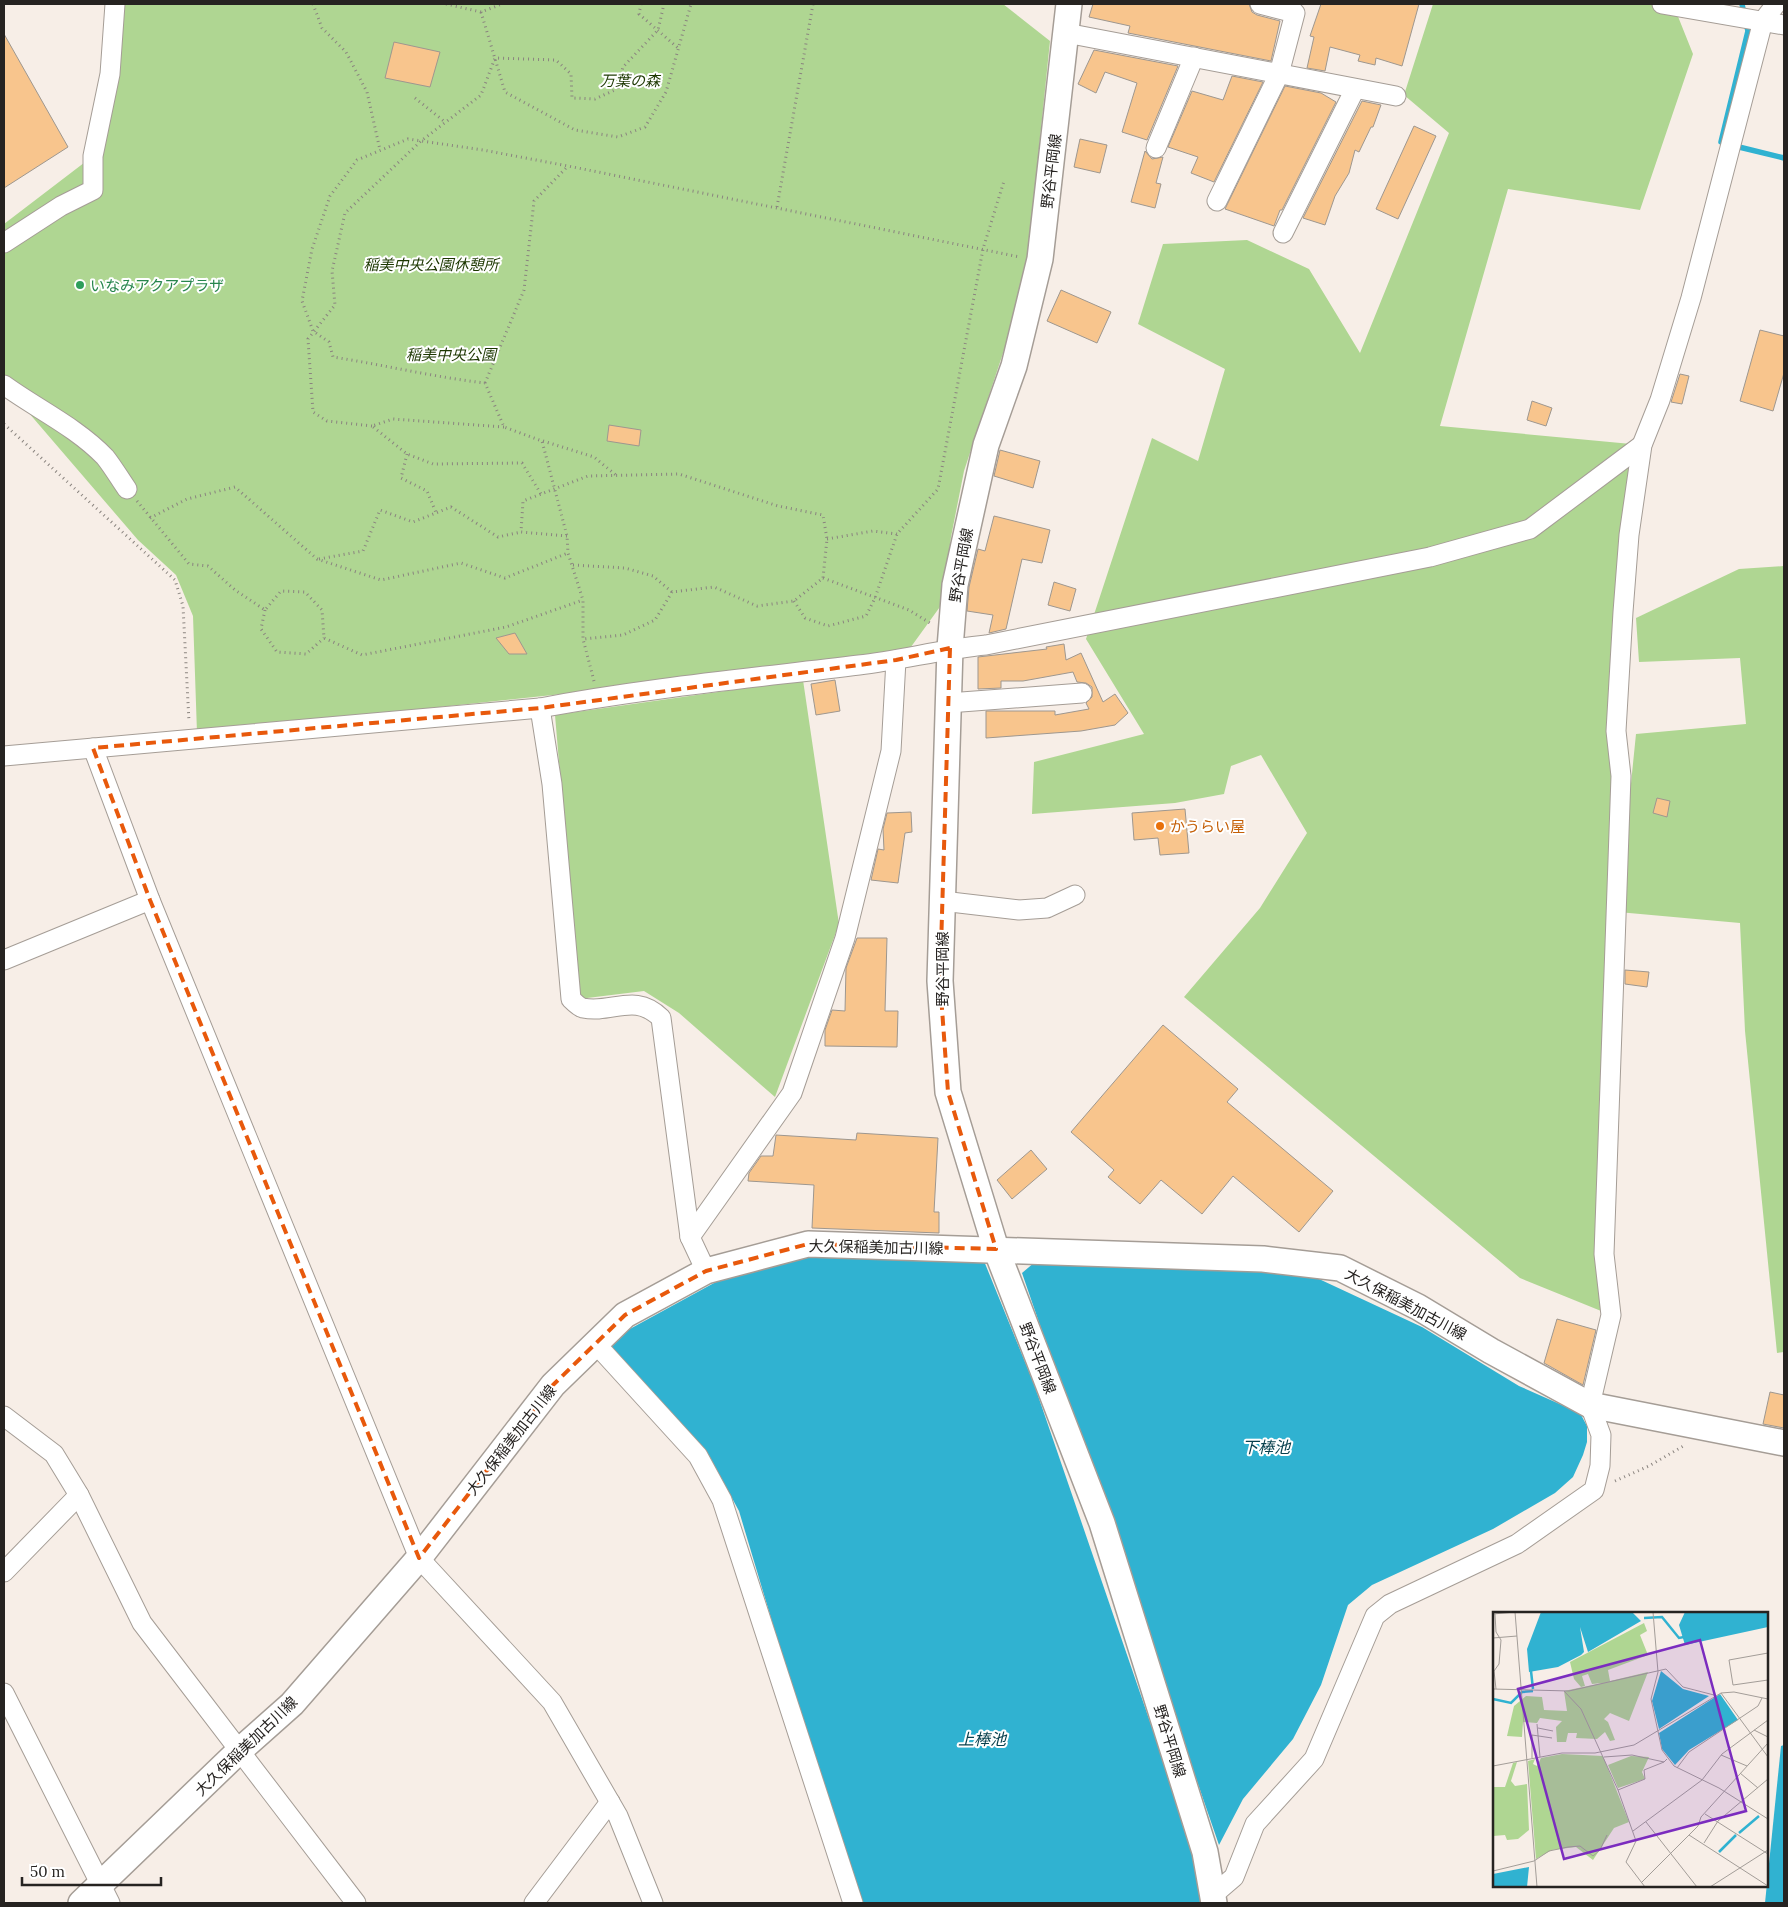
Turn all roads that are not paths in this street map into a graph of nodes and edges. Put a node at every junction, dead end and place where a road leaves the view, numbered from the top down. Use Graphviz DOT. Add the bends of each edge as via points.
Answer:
graph roads {
  1 [pos="116,4"];
  2 [pos="1069,4"];
  3 [pos="1260,4"];
  4 [pos="1662,4"];
  5 [pos="1776,4"];
  6 [pos="1764,21"];
  7 [pos="1784,25"];
  8 [pos="1066,33"];
  9 [pos="1194,57"];
  10 [pos="1279,74"];
  11 [pos="1356,89"];
  12 [pos="1396,96"];
  13 [pos="1156,148"];
  14 [pos="1217,201"];
  15 [pos="1283,233"];
  16 [pos="4,243"];
  17 [pos="4,385"];
  18 [pos="1642,445"];
  19 [pos="127,489"];
  20 [pos="950,648"];
  21 [pos="896,660"];
  22 [pos="1082,692"];
  23 [pos="948,703"];
  24 [pos="540,708"];
  25 [pos="93,748"];
  26 [pos="4,756"];
  27 [pos="1075,896"];
  28 [pos="150,900"];
  29 [pos="942,901"];
  30 [pos="4,960"];
  31 [pos="690,1237"];
  32 [pos="996,1249"];
  33 [pos="706,1272"];
  34 [pos="595,1343"];
  35 [pos="1590,1406"];
  36 [pos="4,1416"];
  37 [pos="1784,1443"];
  38 [pos="79,1495"];
  39 [pos="419,1558"];
  40 [pos="4,1572"];
  41 [pos="4,1693"];
  42 [pos="239,1751"];
  43 [pos="610,1802"];
  44 [pos="106,1894"];
  45 [pos="1214,1899"];
  46 [pos="81,1903"];
  47 [pos="356,1903"];
  48 [pos="534,1903"];
  49 [pos="653,1903"];
  50 [pos="853,1903"];
  1 -- 16 [label="street" via="110,74 92,156 93,190 61,206"];
  2 -- 8 [label="main road, 野谷平岡線"];
  3 -- 10 [label="street" via="1295,13"];
  4 -- 6 [label="street"];
  5 -- 6 [label="street"];
  6 -- 7 [label="street"];
  6 -- 18 [label="street" via="1692,298 1660,400"];
  8 -- 9 [label="street"];
  8 -- 20 [label="main road, 野谷平岡線" via="1040,259 1014,366 986,444 955,585"];
  9 -- 10 [label="street"];
  9 -- 13 [label="street"];
  10 -- 11 [label="street"];
  10 -- 14 [label="street"];
  11 -- 12 [label="street"];
  11 -- 15 [label="street"];
  17 -- 19 [label="street" via="69,427 105,458"];
  18 -- 20 [label="street" via="1530,529 1514,534 1430,557 1330,578 996,643"];
  18 -- 35 [label="street" via="1629,535 1616,731 1622,776 1604,1254 1611,1315"];
  20 -- 21 [label="street"];
  20 -- 23 [label="main road, 野谷平岡線"];
  21 -- 24 [label="street" via="598,697"];
  21 -- 31 [label="street" via="891,751 845,938 792,1094"];
  22 -- 23 [label="street"];
  23 -- 29 [label="main road, 野谷平岡線"];
  24 -- 25 [label="street"];
  24 -- 31 [label="street" via="552,784 570,999 582,1008 640,1005 651,1008 661,1018"];
  25 -- 26 [label="street"];
  25 -- 28 [label="street"];
  27 -- 29 [label="street" via="1047,908 1019,910"];
  28 -- 30 [label="street"];
  28 -- 39 [label="street"];
  29 -- 32 [label="main road, 野谷平岡線" via="940,982 948,1092"];
  31 -- 33 [label="street"];
  32 -- 33 [label="main road, 大久保稲美加古川線" via="808,1244"];
  32 -- 35 [label="main road, 大久保稲美加古川線" via="1263,1259 1340,1268 1418,1307"];
  32 -- 45 [label="main road, 野谷平岡線" via="1102,1523 1205,1852"];
  33 -- 34 [label="main road, 大久保稲美加古川線" via="625,1314"];
  34 -- 39 [label="main road, 大久保稲美加古川線" via="553,1385"];
  34 -- 50 [label="street" via="698,1456 722,1500"];
  35 -- 37 [label="main road, 大久保稲美加古川線"];
  35 -- 45 [label="street" via="1601,1435 1600,1466 1594,1490 1517,1544 1390,1604 1375,1616 1314,1759 1255,1824 1234,1878"];
  36 -- 38 [label="street" via="54,1454"];
  38 -- 40 [label="street"];
  38 -- 42 [label="street" via="142,1623"];
  39 -- 42 [label="main road, 大久保稲美加古川線" via="292,1704"];
  39 -- 43 [label="street" via="552,1702"];
  41 -- 44 [label="street"];
  42 -- 44 [label="main road, 大久保稲美加古川線"];
  42 -- 47 [label="street"];
  43 -- 48 [label="street"];
  43 -- 49 [label="street"];
  44 -- 46 [label="main road, 大久保稲美加古川線"];
}
